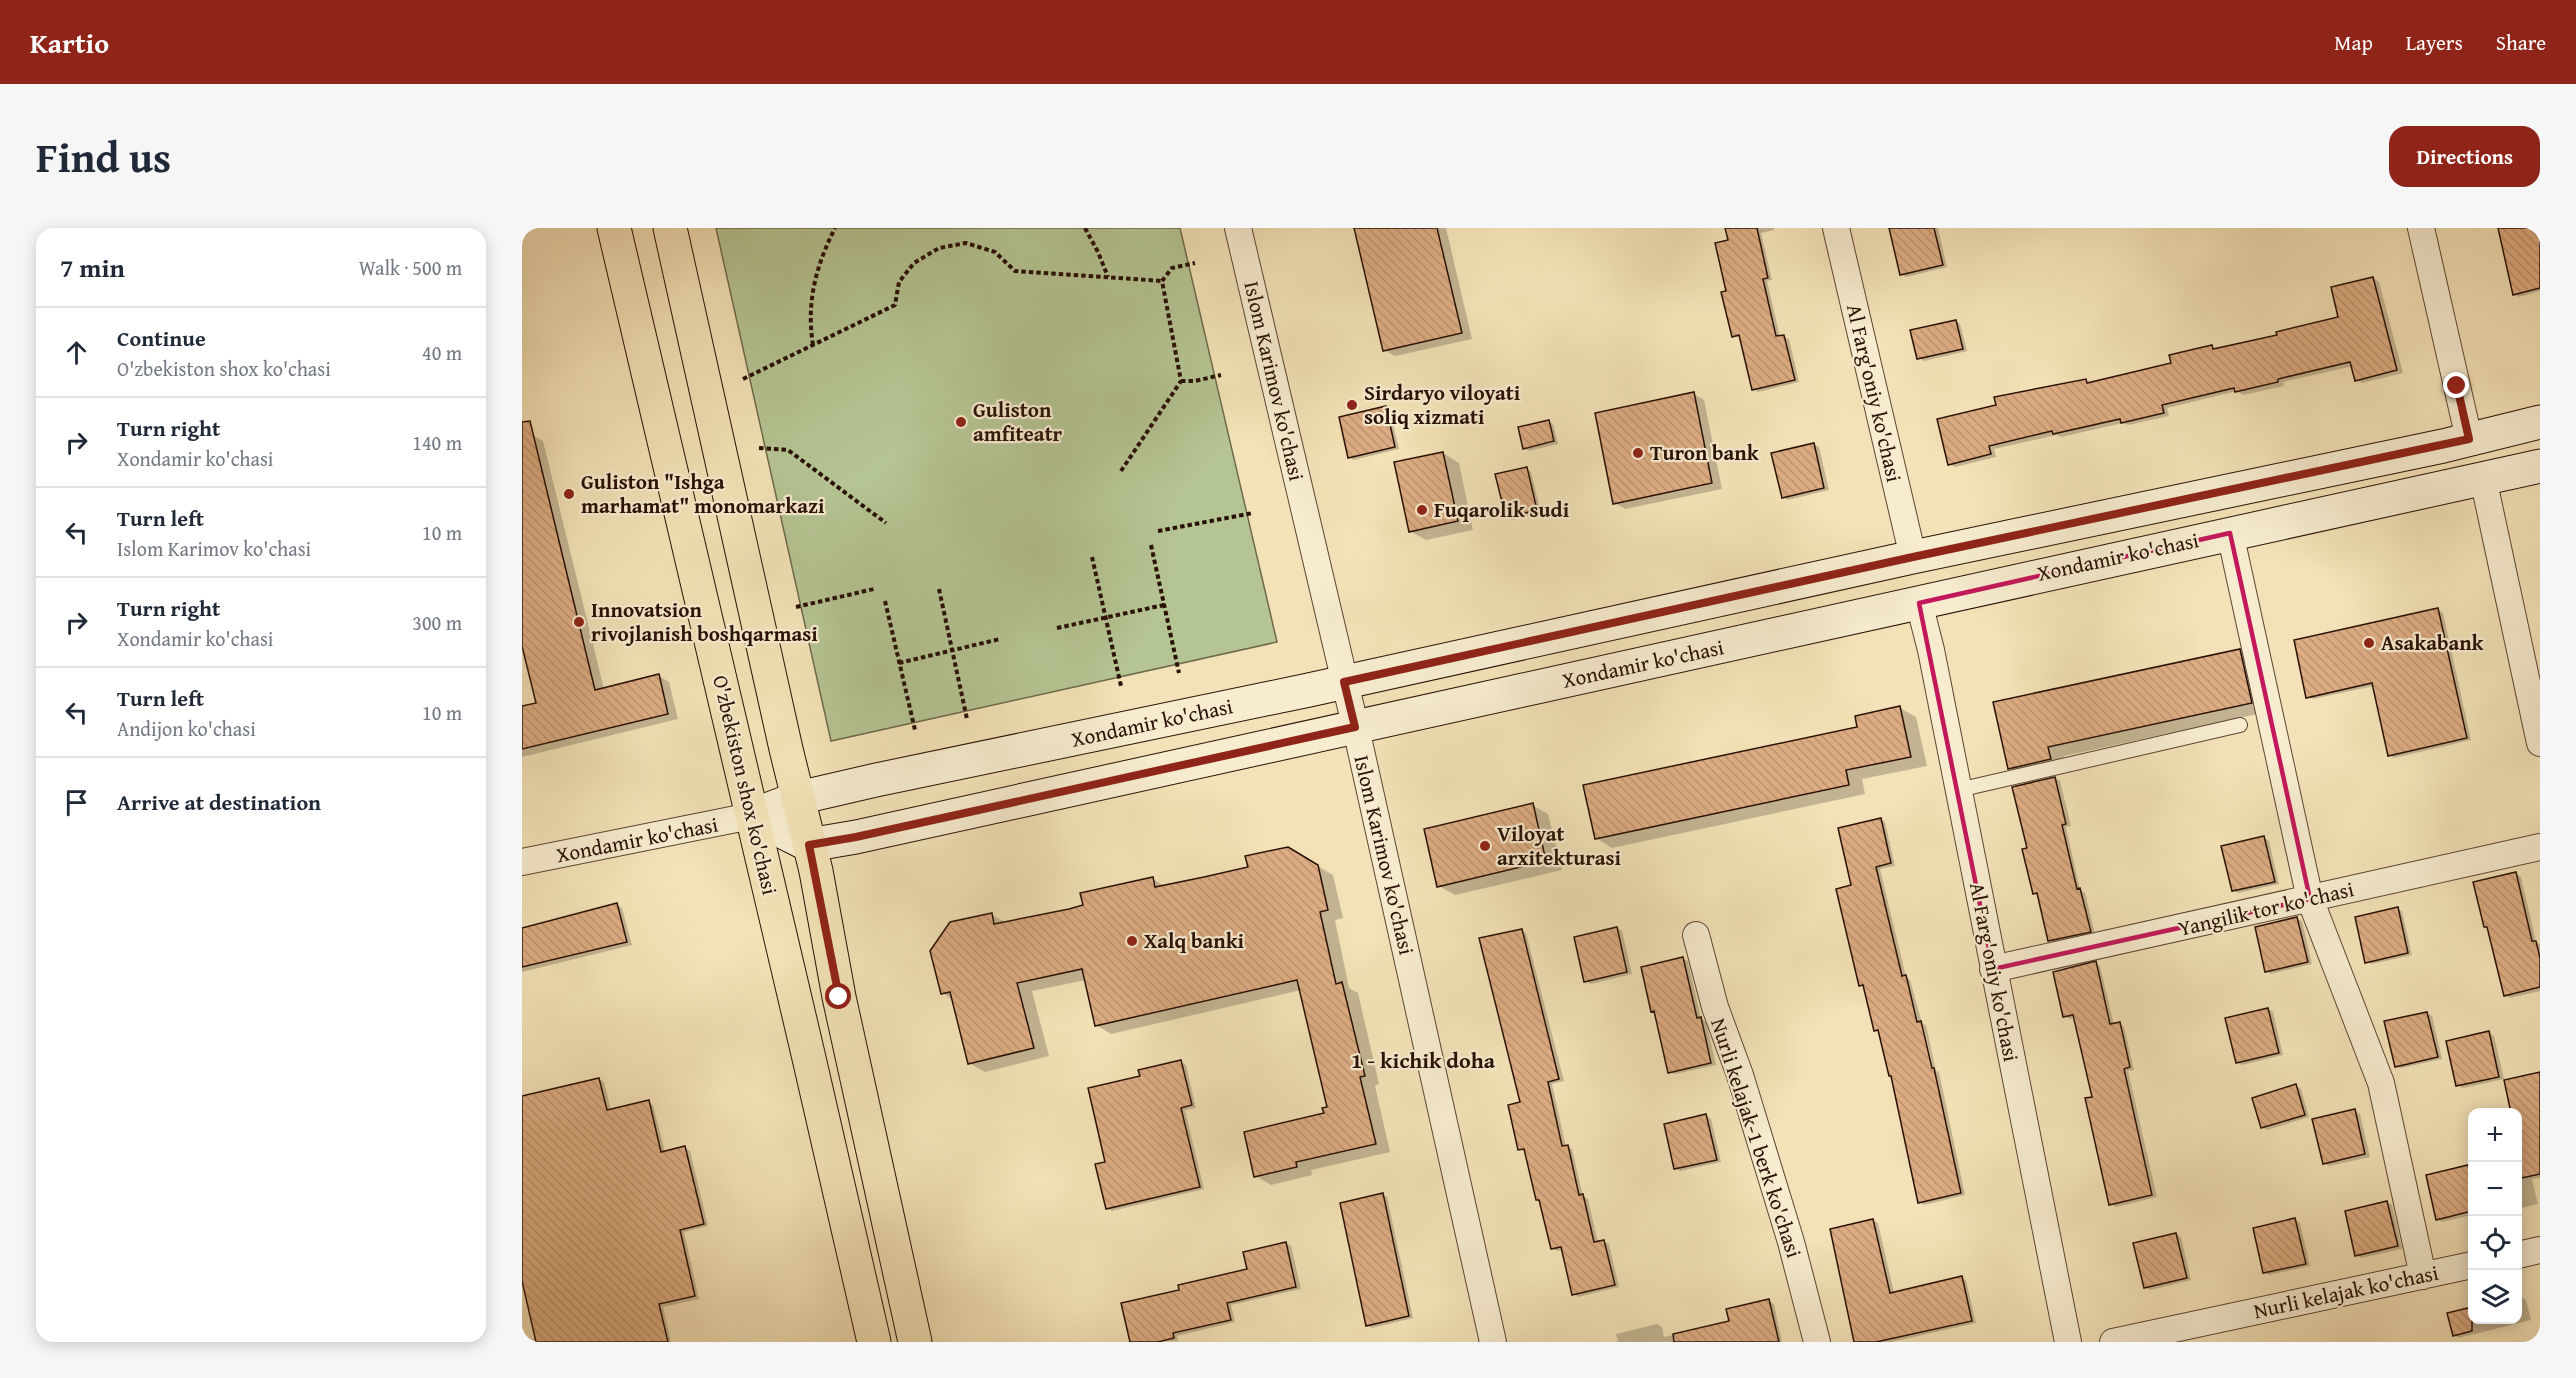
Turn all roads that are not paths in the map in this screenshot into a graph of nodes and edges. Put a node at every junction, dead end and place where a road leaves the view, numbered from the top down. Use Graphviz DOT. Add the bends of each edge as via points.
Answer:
graph roads {
  1 [pos="614,228"];
  2 [pos="670,228"];
  3 [pos="1238,228"];
  4 [pos="1836,228"];
  5 [pos="2421,228"];
  6 [pos="2540,422"];
  7 [pos="2469,439"];
  8 [pos="2540,466"];
  9 [pos="2483,478"];
  10 [pos="2230,533"];
  11 [pos="1913,557"];
  12 [pos="1919,603"];
  13 [pos="1344,682"];
  14 [pos="2537,712"];
  15 [pos="2240,725"];
  16 [pos="1355,727"];
  17 [pos="2540,743"];
  18 [pos="1958,790"];
  19 [pos="798,798"];
  20 [pos="751,816"];
  21 [pos="809,845"];
  22 [pos="2540,847"];
  23 [pos="522,862"];
  24 [pos="2310,899"];
  25 [pos="1696,935"];
  26 [pos="1992,969"];
  27 [pos="2540,1250"];
  28 [pos="2522,1254"];
  29 [pos="2468,1266"];
  30 [pos="2423,1276"];
  31 [pos="874,1342"];
  32 [pos="915,1342"];
  33 [pos="1493,1342"];
  34 [pos="1817,1342"];
  35 [pos="2068,1342"];
  36 [pos="2114,1342"];
  1 -- 20 [label="main road, O'zbekiston shox ko'chasi"];
  2 -- 19 [label="main road"];
  3 -- 13 [label="street, Islom Karimov ko'chasi"];
  4 -- 11 [label="street, Al Farg'oniy ko'chasi"];
  5 -- 7 [label="street"];
  6 -- 7 [label="main road, Xondamir ko'chasi"];
  7 -- 11 [label="main road, Xondamir ko'chasi"];
  8 -- 9 [label="main road, Xondamir ko'chasi"];
  9 -- 10 [label="main road, Xondamir ko'chasi"];
  9 -- 14 [label="street"];
  10 -- 12 [label="main road, Xondamir ko'chasi"];
  10 -- 24 [label="street"];
  11 -- 13 [label="main road, Xondamir ko'chasi"];
  12 -- 16 [label="main road, Xondamir ko'chasi"];
  12 -- 18 [label="street, Al Farg'oniy ko'chasi"];
  13 -- 16 [label="street, Islom Karimov ko'chasi"];
  13 -- 19 [label="main road, Xondamir ko'chasi"];
  14 -- 17 [label="street"];
  15 -- 18 [label="lane"];
  16 -- 21 [label="main road, Xondamir ko'chasi"];
  16 -- 33 [label="street, Islom Karimov ko'chasi"];
  18 -- 26 [label="street, Al Farg'oniy ko'chasi"];
  19 -- 20 [label="main road, Xondamir ko'chasi"];
  19 -- 21 [label="main road"];
  20 -- 21 [label="main road"];
  20 -- 23 [label="street, Xondamir ko'chasi"];
  20 -- 31 [label="main road, O'zbekiston shox ko'chasi"];
  21 -- 32 [label="main road"];
  22 -- 24 [label="street, Yangilik tor ko'chasi"];
  24 -- 26 [label="street, Yangilik tor ko'chasi"];
  24 -- 30 [label="street" via="2381,1083"];
  25 -- 34 [label="street, Nurli kelajak-1 berk ko'chasi" via="1715,1007 1791,1242"];
  26 -- 35 [label="street, Al Farg'oniy ko'chasi"];
  27 -- 28 [label="street"];
  29 -- 30 [label="street, Nurli kelajak ko'chasi"];
  30 -- 36 [label="street, Nurli kelajak ko'chasi"];
}
